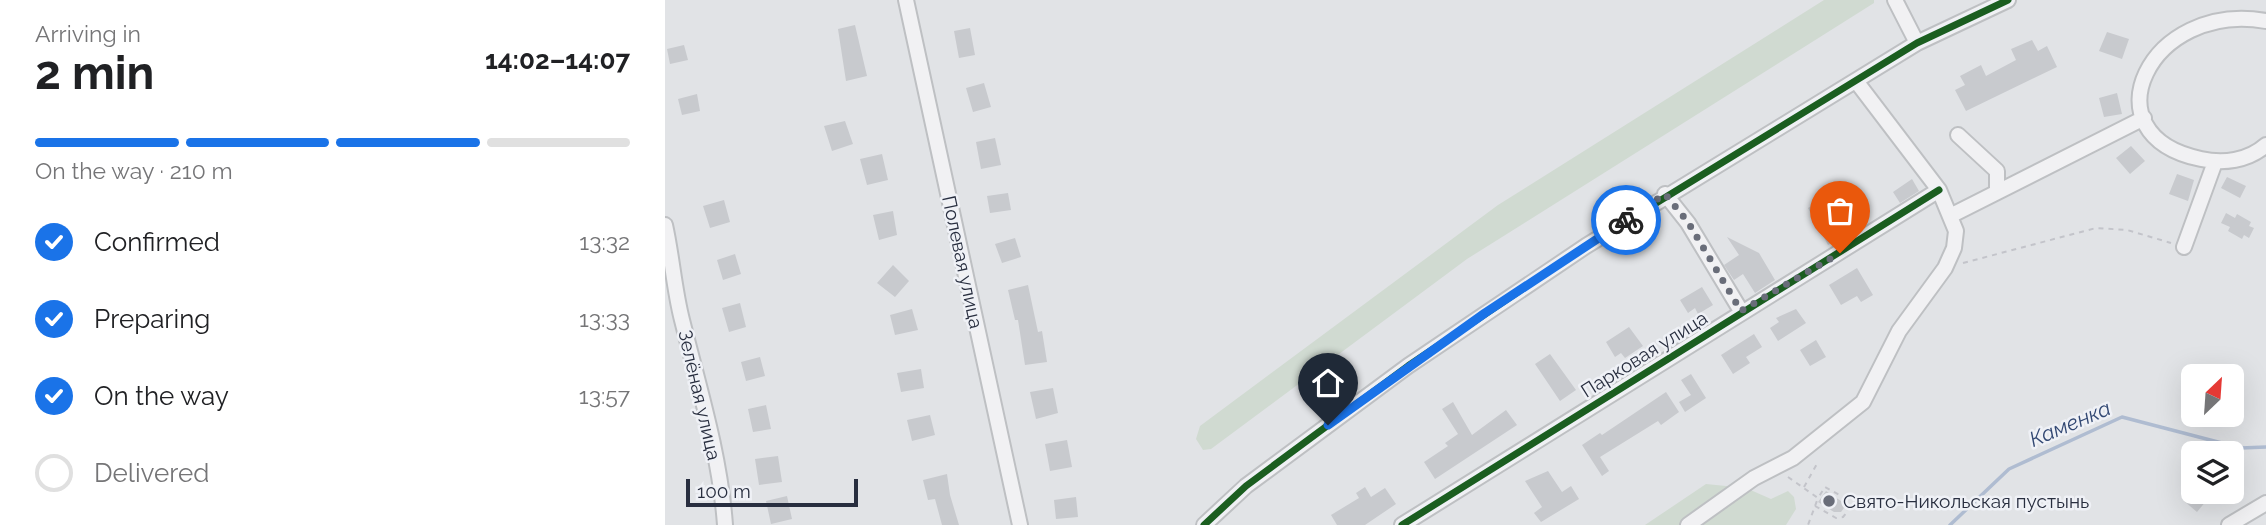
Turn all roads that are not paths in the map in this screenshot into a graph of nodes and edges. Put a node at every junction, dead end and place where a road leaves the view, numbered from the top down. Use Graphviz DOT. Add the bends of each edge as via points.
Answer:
graph roads {
  1 [pos="906,0"];
  2 [pos="1895,0"];
  3 [pos="2008,0"];
  4 [pos="2228,5"];
  5 [pos="2264,17"];
  6 [pos="2150,41"];
  7 [pos="1917,43"];
  8 [pos="1856,81"];
  9 [pos="2144,118"];
  10 [pos="1958,135"];
  11 [pos="2266,145"];
  12 [pos="2215,162"];
  13 [pos="1939,190"];
  14 [pos="1997,192"];
  15 [pos="1665,194"];
  16 [pos="1950,216"];
  17 [pos="665,225"];
  18 [pos="2185,247"];
  19 [pos="1741,311"];
  20 [pos="681,317"];
  21 [pos="665,320"];
  22 [pos="2266,503"];
  23 [pos="725,525"];
  24 [pos="1020,525"];
  25 [pos="1204,525"];
  26 [pos="1402,525"];
  27 [pos="1688,525"];
  28 [pos="2229,525"];
  1 -- 24 [label="street, Полевая улица"];
  2 -- 7 [label="street"];
  3 -- 7 [label="street"];
  4 -- 5 [label="street"];
  6 -- 9 [label="street" via="2140,67"];
  7 -- 8 [label="street"];
  8 -- 13 [label="street"];
  8 -- 15 [label="street"];
  9 -- 12 [label="street" via="2165,142 2188,156"];
  9 -- 14 [label="street"];
  10 -- 14 [label="street" via="1997,170"];
  11 -- 12 [label="street" via="2239,159"];
  12 -- 18 [label="street"];
  13 -- 16 [label="street"];
  13 -- 19 [label="street, Парковая улица"];
  14 -- 16 [label="street"];
  15 -- 19 [label="street" via="1695,233"];
  15 -- 25 [label="street" via="1408,366 1229,500"];
  16 -- 27 [label="street" via="1956,232 1945,268 1899,331 1863,402 1802,451"];
  17 -- 20 [label="street, Зелёная улица"];
  19 -- 26 [label="street, Парковая улица"];
  20 -- 21 [label="street"];
  20 -- 23 [label="street, Зелёная улица" via="723,492"];
  22 -- 28 [label="street"];
}
